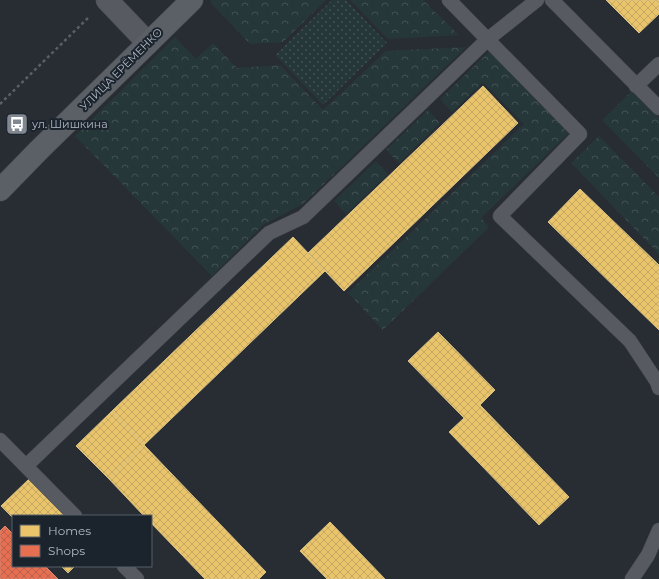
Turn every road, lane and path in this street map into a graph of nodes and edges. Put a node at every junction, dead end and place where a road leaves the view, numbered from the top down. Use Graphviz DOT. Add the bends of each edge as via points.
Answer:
graph roads {
  1 [pos="192,0"];
  2 [pos="449,0"];
  3 [pos="537,0"];
  4 [pos="552,0"];
  5 [pos="101,5"];
  6 [pos="488,39"];
  7 [pos="148,43"];
  8 [pos="659,64"];
  9 [pos="636,86"];
  10 [pos="0,104"];
  11 [pos="659,108"];
  12 [pos="0,190"];
  13 [pos="659,388"];
  14 [pos="0,440"];
  15 [pos="26,466"];
  16 [pos="74,515"];
  17 [pos="659,530"];
  18 [pos="125,567"];
  19 [pos="137,579"];
  20 [pos="632,579"];
  1 -- 7 [label="main road, УЛИЦА ЕРЁМЕНКО"];
  2 -- 6 [label="lane"];
  3 -- 6 [label="lane"];
  4 -- 9 [label="lane"];
  5 -- 7 [label="street"];
  5 -- 10 [label="path"];
  6 -- 13 [label="lane" via="580,134 500,216 630,341"];
  6 -- 15 [label="lane" via="303,216 269,233"];
  7 -- 12 [label="main road, УЛИЦА ЕРЁМЕНКО"];
  8 -- 9 [label="lane"];
  9 -- 11 [label="lane"];
  14 -- 15 [label="lane"];
  15 -- 16 [label="lane"];
  17 -- 20 [label="lane" via="648,555"];
  18 -- 19 [label="lane"];
}
